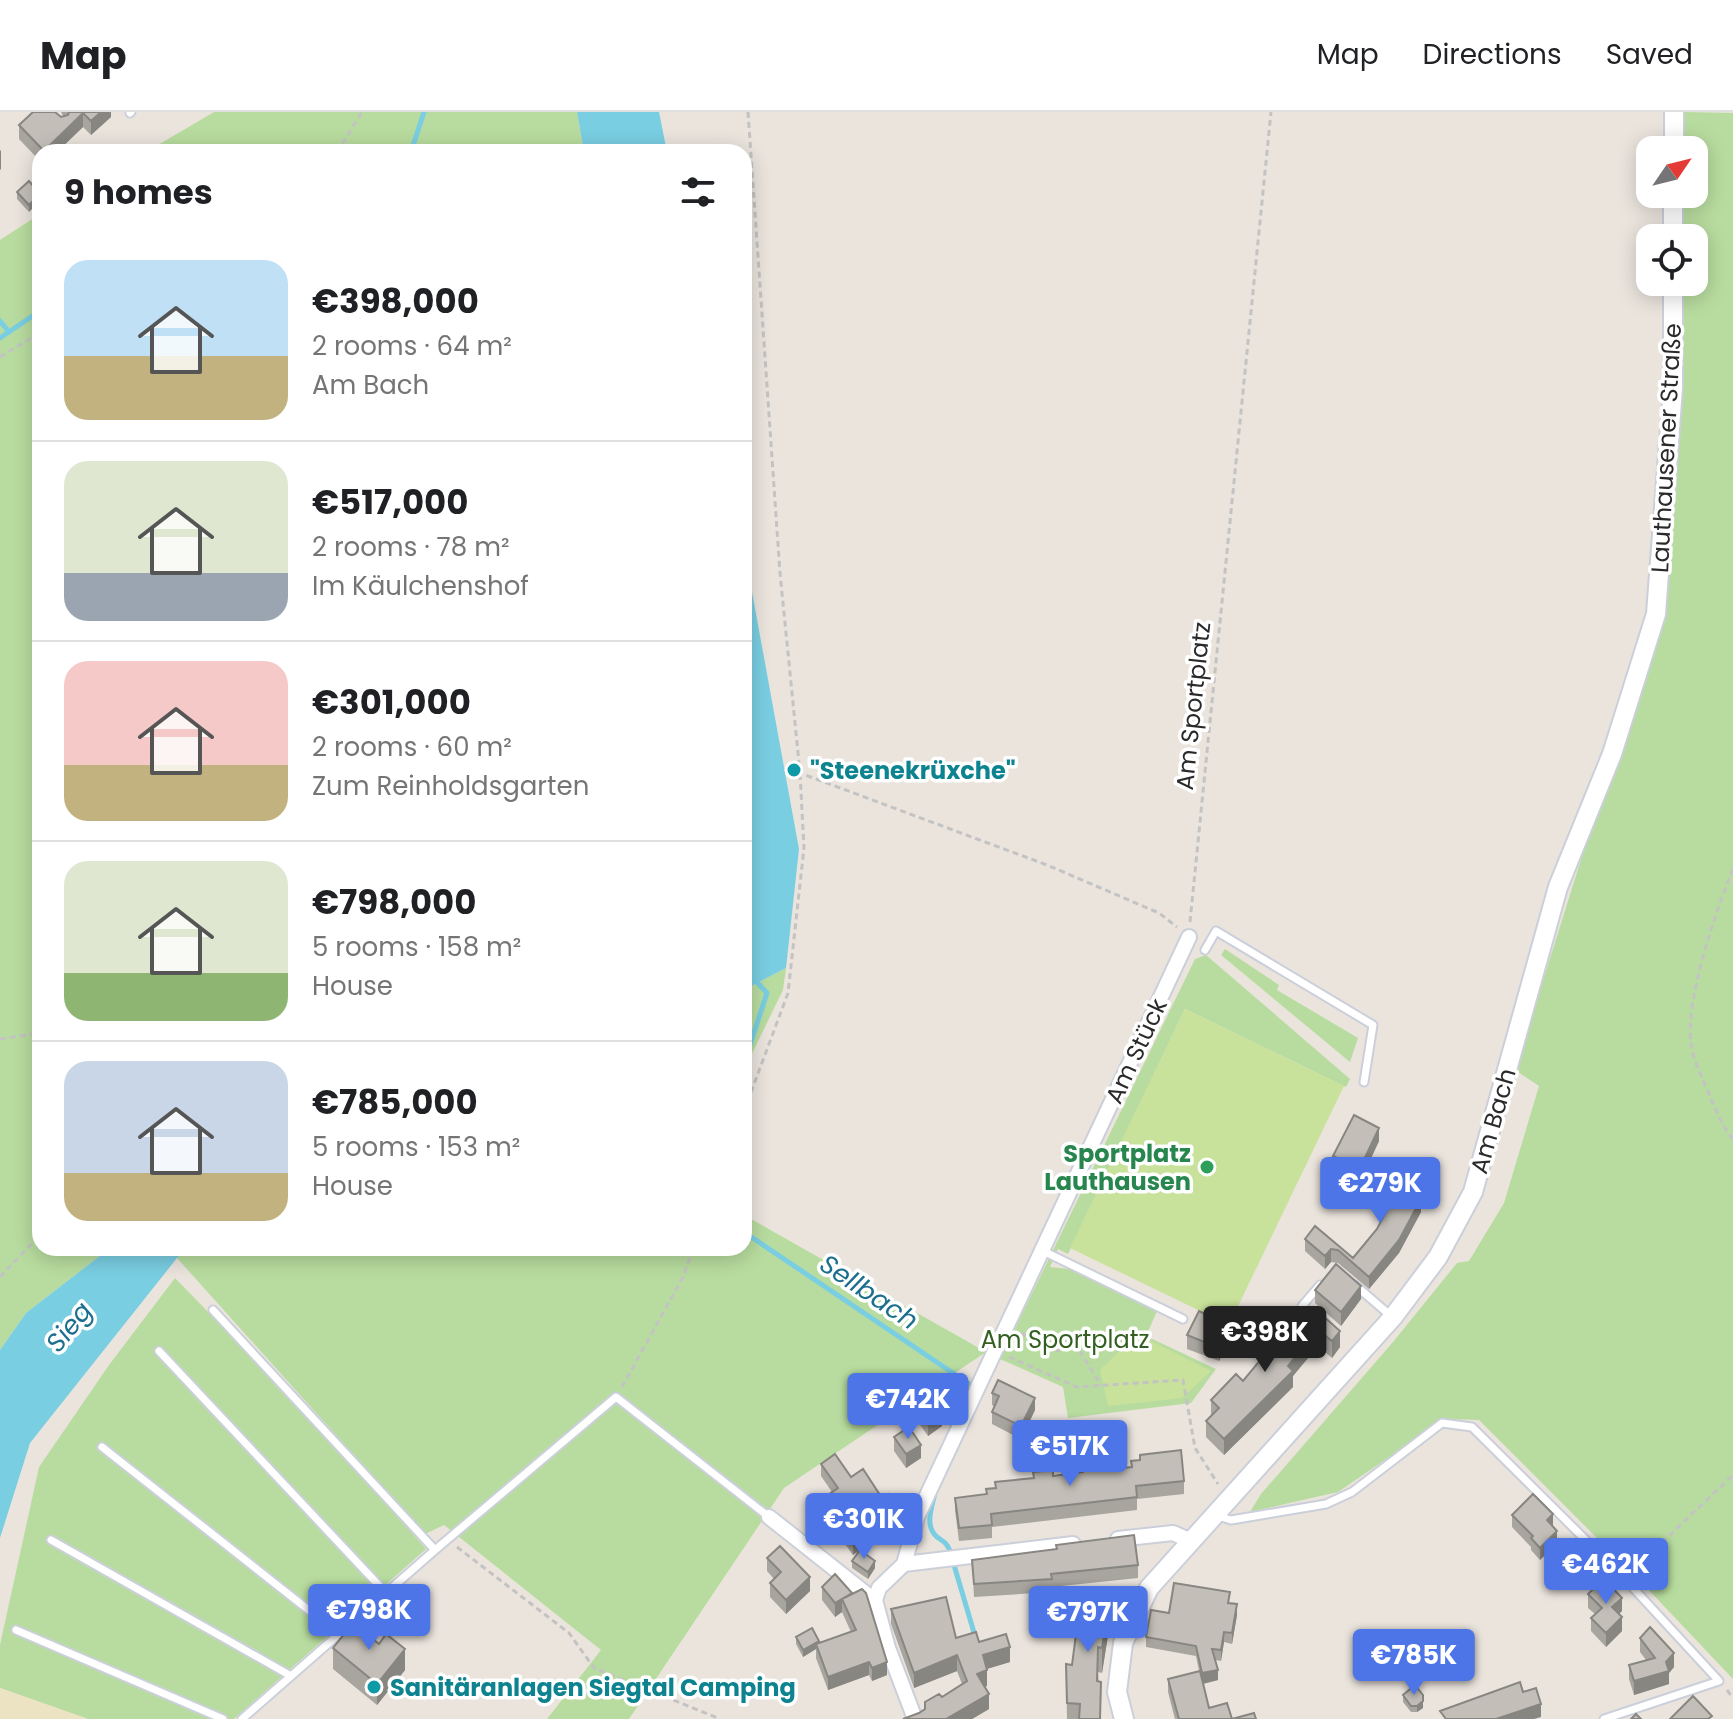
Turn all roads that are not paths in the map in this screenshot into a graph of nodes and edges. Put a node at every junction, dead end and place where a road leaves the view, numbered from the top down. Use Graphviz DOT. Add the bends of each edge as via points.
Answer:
graph roads {
  1 [pos="1674,112"];
  2 [pos="1674,136"];
  3 [pos="1673,296"];
  4 [pos="1656,614"];
  5 [pos="1189,937"];
  6 [pos="1205,950"];
  7 [pos="1364,1082"];
  8 [pos="1041,1250"];
  9 [pos="1326,1278"];
  10 [pos="1346,1278"];
  11 [pos="1302,1306"];
  12 [pos="213,1310"];
  13 [pos="1393,1317"];
  14 [pos="1183,1319"];
  15 [pos="159,1351"];
  16 [pos="102,1447"];
  17 [pos="1214,1515"];
  18 [pos="769,1517"];
  19 [pos="51,1540"];
  20 [pos="1191,1541"];
  21 [pos="435,1550"];
  22 [pos="904,1564"];
  23 [pos="386,1593"];
  24 [pos="875,1600"];
  25 [pos="16,1630"];
  26 [pos="339,1634"];
  27 [pos="291,1676"];
  28 [pos="223,1719"];
  29 [pos="242,1719"];
  30 [pos="915,1719"];
  31 [pos="1124,1719"];
  32 [pos="1604,1719"];
  1 -- 2 [label="street"];
  3 -- 4 [label="street, Lauthausener Straße" via="1673,388"];
  4 -- 13 [label="street, Am Bach" via="1612,754 1558,887 1473,1192 1438,1257"];
  5 -- 8 [label="street, Am Stück"];
  6 -- 7 [label="lane" via="1216,931 1373,1025"];
  8 -- 14 [label="lane"];
  8 -- 22 [label="street, Am Stück" via="917,1517"];
  9 -- 11 [label="lane"];
  10 -- 13 [label="lane"];
  12 -- 21 [label="lane"];
  13 -- 17 [label="street, Am Bach"];
  15 -- 23 [label="lane"];
  16 -- 26 [label="lane"];
  17 -- 20 [label="street, Am Bach"];
  17 -- 32 [label="lane" via="1231,1520 1326,1504 1352,1492 1442,1423 1472,1427 1719,1681"];
  18 -- 21 [label="lane" via="616,1397"];
  18 -- 24 [label="street"];
  19 -- 27 [label="lane"];
  20 -- 22 [label="street" via="1173,1533"];
  20 -- 31 [label="street, Am Bach" via="1149,1588 1123,1643 1117,1692"];
  21 -- 23 [label="lane"];
  22 -- 24 [label="street" via="879,1588"];
  23 -- 26 [label="lane"];
  24 -- 30 [label="street"];
  25 -- 28 [label="lane"];
  26 -- 27 [label="lane"];
  27 -- 29 [label="lane"];
}
